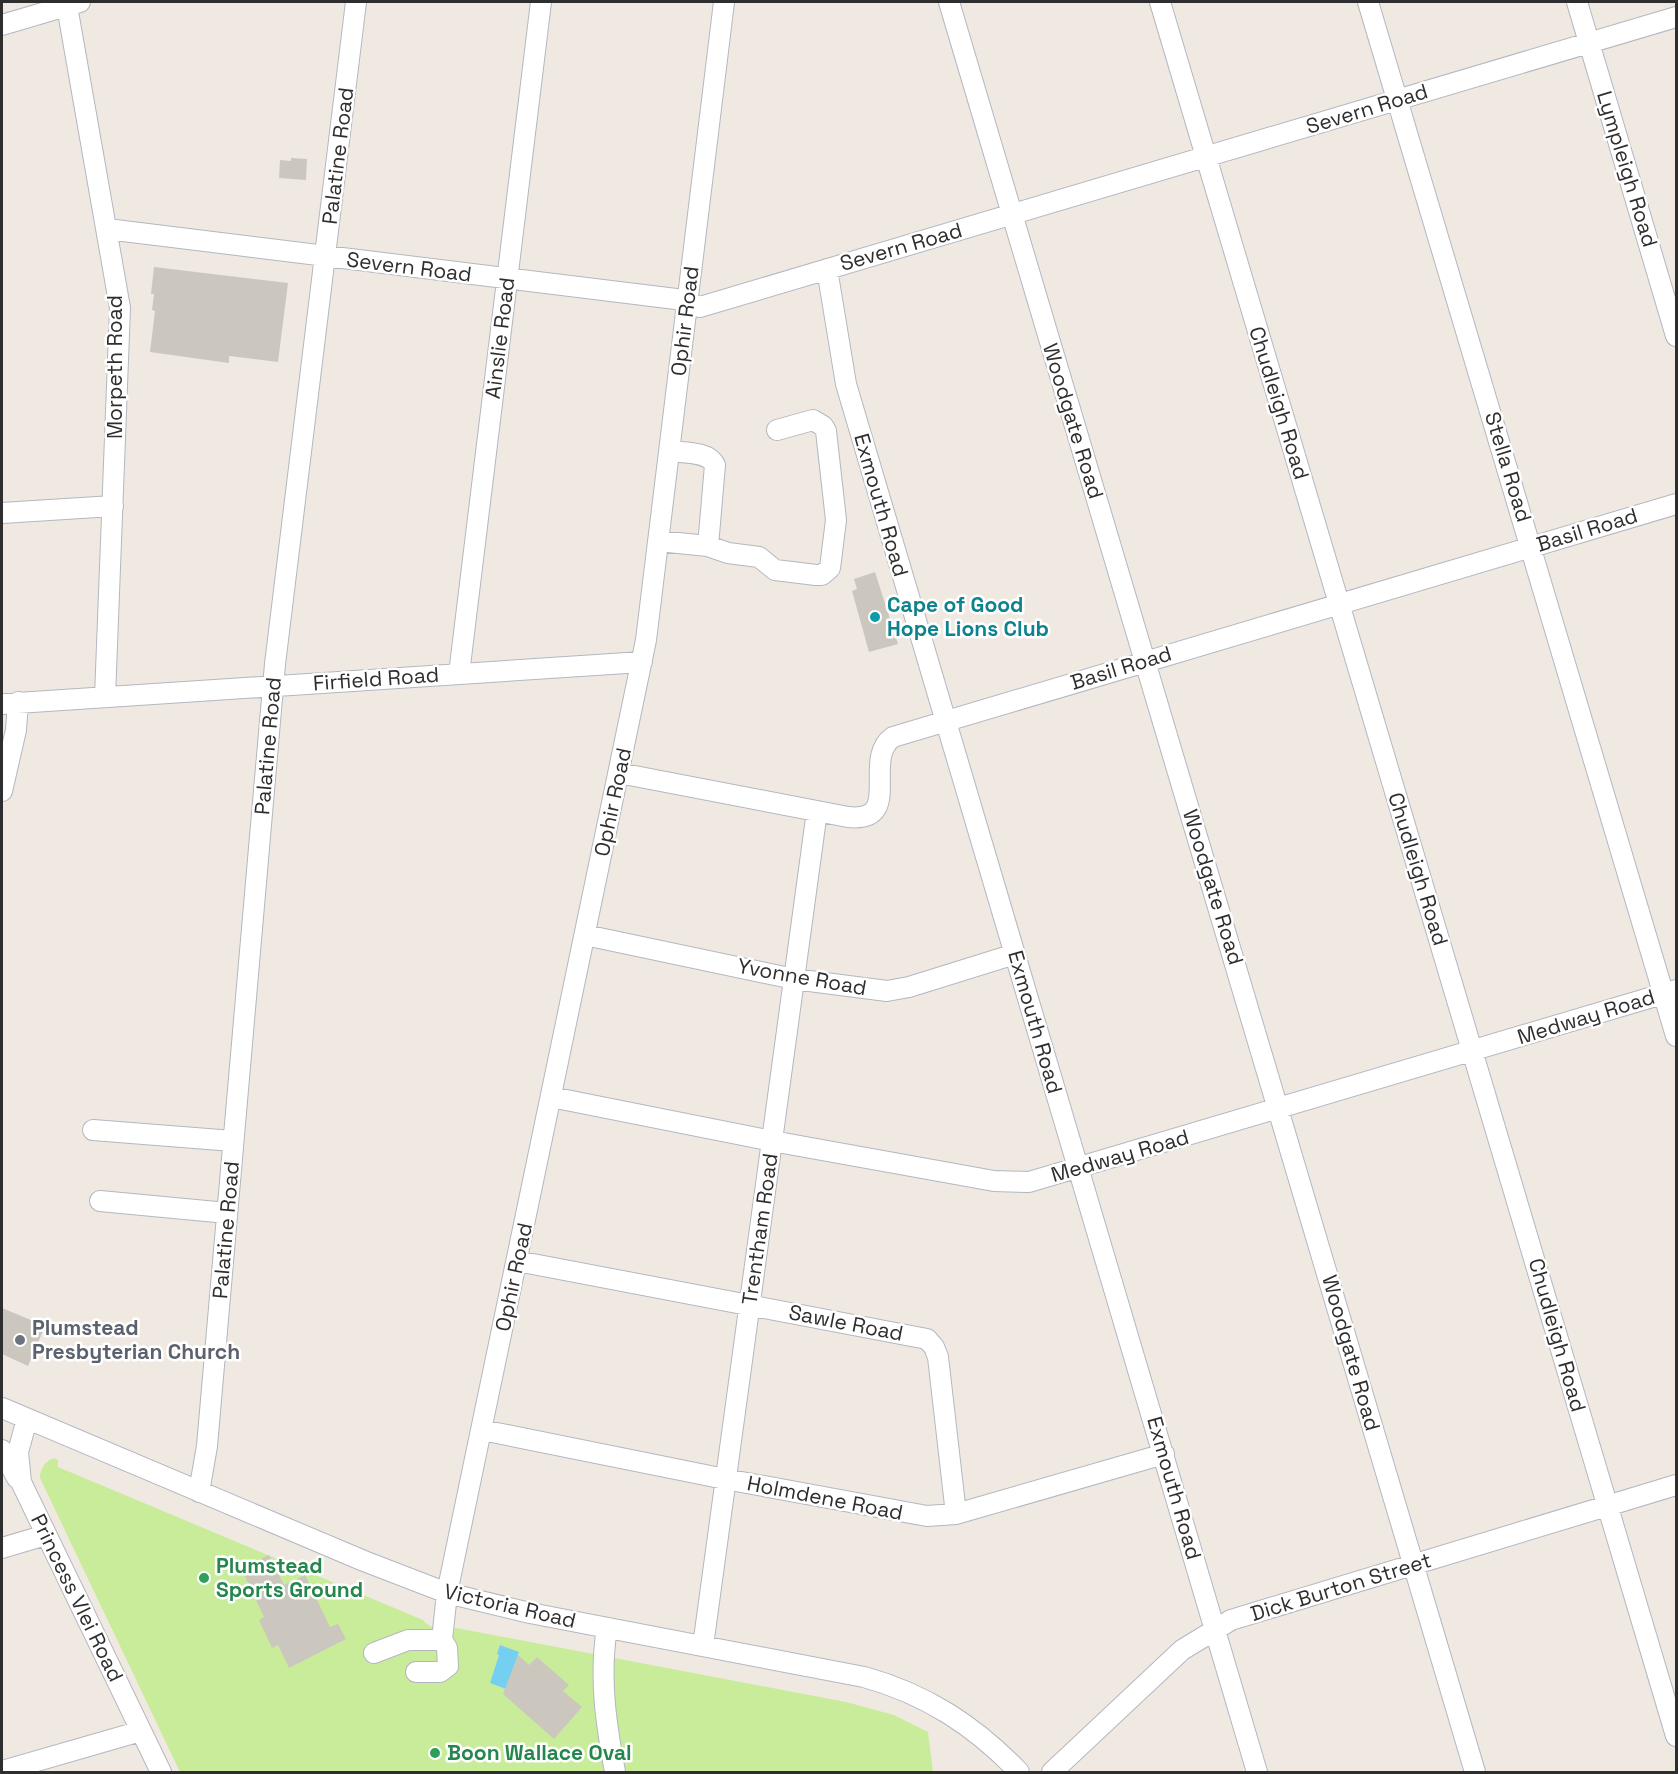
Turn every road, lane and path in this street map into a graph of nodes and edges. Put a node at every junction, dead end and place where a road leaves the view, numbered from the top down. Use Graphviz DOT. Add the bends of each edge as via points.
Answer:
graph roads {
  1 [pos="356,2"];
  2 [pos="541,2"];
  3 [pos="724,2"];
  4 [pos="949,2"];
  5 [pos="1160,2"];
  6 [pos="1368,2"];
  7 [pos="1577,2"];
  8 [pos="73,4"];
  9 [pos="1677,17"];
  10 [pos="2,25"];
  11 [pos="1590,43"];
  12 [pos="1397,100"];
  13 [pos="1206,157"];
  14 [pos="1011,215"];
  15 [pos="107,229"];
  16 [pos="326,257"];
  17 [pos="827,269"];
  18 [pos="507,279"];
  19 [pos="687,302"];
  20 [pos="1677,336"];
  21 [pos="777,430"];
  22 [pos="670,451"];
  23 [pos="1677,504"];
  24 [pos="112,506"];
  25 [pos="2,513"];
  26 [pos="658,541"];
  27 [pos="708,546"];
  28 [pos="1532,547"];
  29 [pos="1339,604"];
  30 [pos="1144,661"];
  31 [pos="642,662"];
  32 [pos="459,674"];
  33 [pos="273,686"];
  34 [pos="105,697"];
  35 [pos="10,703"];
  36 [pos="945,721"];
  37 [pos="619,774"];
  38 [pos="2,791"];
  39 [pos="817,811"];
  40 [pos="585,935"];
  41 [pos="1015,954"];
  42 [pos="794,979"];
  43 [pos="1670,992"];
  44 [pos="1677,1036"];
  45 [pos="1473,1051"];
  46 [pos="551,1097"];
  47 [pos="1279,1108"];
  48 [pos="93,1130"];
  49 [pos="233,1140"];
  50 [pos="772,1141"];
  51 [pos="1078,1168"];
  52 [pos="100,1201"];
  53 [pos="227,1214"];
  54 [pos="517,1261"];
  55 [pos="750,1305"];
  56 [pos="2,1408"];
  57 [pos="27,1419"];
  58 [pos="482,1430"];
  59 [pos="2,1450"];
  60 [pos="1164,1454"];
  61 [pos="725,1479"];
  62 [pos="21,1482"];
  63 [pos="1677,1485"];
  64 [pos="199,1492"];
  65 [pos="1607,1506"];
  66 [pos="956,1514"];
  67 [pos="46,1535"];
  68 [pos="2,1548"];
  69 [pos="1413,1565"];
  70 [pos="447,1593"];
  71 [pos="607,1628"];
  72 [pos="1214,1628"];
  73 [pos="442,1640"];
  74 [pos="703,1646"];
  75 [pos="374,1653"];
  76 [pos="416,1672"];
  77 [pos="141,1731"];
  78 [pos="1677,1736"];
  79 [pos="2,1771"];
  80 [pos="161,1773"];
  81 [pos="615,1773"];
  82 [pos="1019,1773"];
  83 [pos="1052,1773"];
  84 [pos="1257,1773"];
  85 [pos="1474,1773"];
  1 -- 16 [label="street, Palatine Road"];
  2 -- 18 [label="street, Ainslie Road"];
  3 -- 19 [label="street, Ophir Road"];
  4 -- 14 [label="street, Woodgate Road"];
  5 -- 13 [label="street, Chudleigh Road"];
  6 -- 12 [label="street, Stella Road"];
  7 -- 11 [label="street, Lympleigh Road"];
  8 -- 10 [label="street"];
  8 -- 15 [label="street, Morpeth Road"];
  9 -- 11 [label="street, Severn Road"];
  11 -- 12 [label="street, Severn Road"];
  11 -- 20 [label="street, Lympleigh Road"];
  12 -- 13 [label="street, Severn Road"];
  12 -- 28 [label="street, Stella Road"];
  13 -- 14 [label="street, Severn Road"];
  13 -- 29 [label="street, Chudleigh Road"];
  14 -- 17 [label="street, Severn Road"];
  14 -- 30 [label="street, Woodgate Road"];
  15 -- 16 [label="street, Severn Road"];
  15 -- 24 [label="street, Morpeth Road" via="120,308"];
  16 -- 18 [label="street, Severn Road"];
  16 -- 33 [label="street, Palatine Road"];
  17 -- 19 [label="street, Severn Road" via="700,307"];
  17 -- 36 [label="street, Exmouth Road" via="846,384"];
  18 -- 19 [label="street, Severn Road"];
  18 -- 32 [label="street, Ainslie Road"];
  19 -- 22 [label="street, Ophir Road"];
  21 -- 27 [label="street" via="813,420 826,431 836,520 830,568 822,575 779,570 759,557"];
  22 -- 26 [label="street, Ophir Road"];
  22 -- 27 [label="street" via="704,455 715,465"];
  23 -- 28 [label="street, Basil Road"];
  24 -- 25 [label="street"];
  24 -- 34 [label="street, Morpeth Road"];
  26 -- 27 [label="street"];
  26 -- 31 [label="street, Ophir Road"];
  28 -- 29 [label="street, Basil Road"];
  28 -- 43 [label="street, Stella Road"];
  29 -- 30 [label="street, Basil Road"];
  29 -- 45 [label="street, Chudleigh Road"];
  30 -- 36 [label="street, Basil Road"];
  30 -- 47 [label="street, Woodgate Road"];
  31 -- 32 [label="street, Firfield Road"];
  31 -- 37 [label="street, Ophir Road"];
  32 -- 33 [label="street, Firfield Road"];
  33 -- 34 [label="street, Firfield Road"];
  33 -- 49 [label="street, Palatine Road"];
  34 -- 35 [label="street, Firfield Road"];
  35 -- 38 [label="street" via="16,730"];
  36 -- 39 [label="street, Basil Road" via="893,737 884,745 879,756 880,799 868,814 855,818"];
  36 -- 41 [label="street, Exmouth Road"];
  37 -- 39 [label="street, Basil Road"];
  37 -- 40 [label="street, Ophir Road"];
  39 -- 42 [label="street, Trentham Road"];
  40 -- 42 [label="street, Yvonne Road"];
  40 -- 46 [label="street, Ophir Road"];
  41 -- 42 [label="street, Yvonne Road" via="887,991"];
  41 -- 51 [label="street, Exmouth Road"];
  42 -- 50 [label="street, Trentham Road"];
  43 -- 44 [label="street, Stella Road"];
  43 -- 45 [label="street, Medway Road"];
  45 -- 47 [label="street, Medway Road"];
  45 -- 65 [label="street, Chudleigh Road"];
  46 -- 50 [label="street, Medway Road"];
  46 -- 54 [label="street, Ophir Road"];
  47 -- 51 [label="street, Medway Road"];
  47 -- 69 [label="street, Woodgate Road"];
  48 -- 49 [label="street"];
  49 -- 53 [label="street, Palatine Road"];
  50 -- 51 [label="street, Medway Road" via="1008,1183 1029,1182"];
  50 -- 55 [label="street, Trentham Road"];
  51 -- 60 [label="street, Exmouth Road"];
  52 -- 53 [label="street"];
  53 -- 64 [label="street, Palatine Road" via="207,1446"];
  54 -- 55 [label="street, Sawle Road"];
  54 -- 58 [label="street, Ophir Road"];
  55 -- 61 [label="street, Trentham Road"];
  55 -- 66 [label="street, Sawle Road" via="917,1336 931,1342 938,1357"];
  56 -- 57 [label="street, Victoria Road"];
  57 -- 62 [label="street, Princess Vlei Road" via="18,1452"];
  57 -- 64 [label="street, Victoria Road"];
  58 -- 61 [label="street, Holmdene Road"];
  58 -- 70 [label="street, Ophir Road"];
  59 -- 62 [label="street"];
  60 -- 66 [label="street, Holmdene Road"];
  60 -- 72 [label="street, Exmouth Road"];
  61 -- 66 [label="street, Holmdene Road" via="912,1514"];
  61 -- 74 [label="street, Trentham Road"];
  62 -- 67 [label="street, Princess Vlei Road"];
  63 -- 65 [label="street, Dick Burton Street"];
  64 -- 70 [label="street, Victoria Road"];
  65 -- 69 [label="street, Dick Burton Street"];
  65 -- 78 [label="street, Chudleigh Road"];
  67 -- 68 [label="street"];
  67 -- 77 [label="street, Princess Vlei Road"];
  69 -- 72 [label="street, Dick Burton Street" via="1256,1611"];
  69 -- 85 [label="street, Woodgate Road"];
  70 -- 71 [label="street, Victoria Road"];
  70 -- 73 [label="street, Ophir Road"];
  71 -- 74 [label="street, Victoria Road"];
  71 -- 81 [label="street" via="603,1683"];
  72 -- 83 [label="street, Dick Burton Street" via="1182,1650"];
  72 -- 84 [label="street, Exmouth Road"];
  73 -- 75 [label="street" via="408,1640"];
  73 -- 76 [label="street, Ophir Road" via="448,1652 446,1669"];
  74 -- 82 [label="street, Victoria Road" via="864,1677 904,1690 966,1724"];
  77 -- 79 [label="street"];
  77 -- 80 [label="street, Princess Vlei Road"];
}
